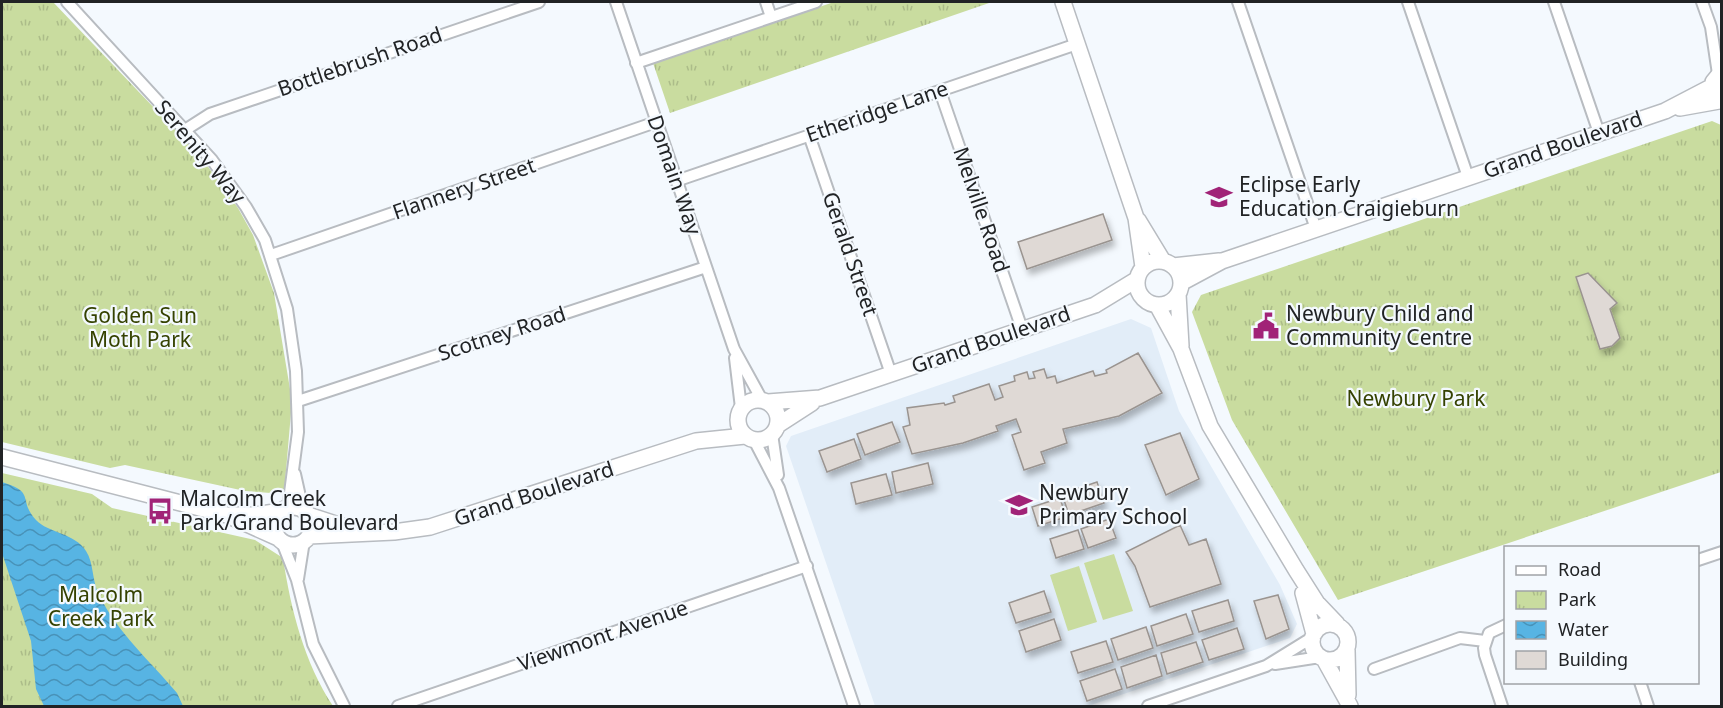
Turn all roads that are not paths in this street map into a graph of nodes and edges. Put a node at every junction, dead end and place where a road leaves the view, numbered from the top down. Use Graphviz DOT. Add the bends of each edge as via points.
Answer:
graph roads {
  1 [pos="539,2"];
  2 [pos="616,2"];
  3 [pos="766,2"];
  4 [pos="816,2"];
  5 [pos="1063,2"];
  6 [pos="1238,2"];
  7 [pos="1408,2"];
  8 [pos="1554,2"];
  9 [pos="1702,2"];
  10 [pos="74,4"];
  11 [pos="771,17"];
  12 [pos="1710,27"];
  13 [pos="1077,44"];
  14 [pos="1722,44"];
  15 [pos="636,63"];
  16 [pos="1717,77"];
  17 [pos="940,91"];
  18 [pos="1720,102"];
  19 [pos="1665,111"];
  20 [pos="656,122"];
  21 [pos="185,130"];
  22 [pos="1599,133"];
  23 [pos="809,135"];
  24 [pos="1468,177"];
  25 [pos="676,181"];
  26 [pos="1136,218"];
  27 [pos="1316,230"];
  28 [pos="272,255"];
  29 [pos="1222,261"];
  30 [pos="1168,263"];
  31 [pos="706,267"];
  32 [pos="1140,273"];
  33 [pos="1180,289"];
  34 [pos="1142,298"];
  35 [pos="1095,305"];
  36 [pos="1157,305"];
  37 [pos="1022,329"];
  38 [pos="734,349"];
  39 [pos="1181,350"];
  40 [pos="891,374"];
  41 [pos="820,399"];
  42 [pos="298,401"];
  43 [pos="765,401"];
  44 [pos="739,412"];
  45 [pos="775,430"];
  46 [pos="749,438"];
  47 [pos="696,441"];
  48 [pos="2,457"];
  49 [pos="779,488"];
  50 [pos="295,511"];
  51 [pos="227,515"];
  52 [pos="369,534"];
  53 [pos="307,539"];
  54 [pos="280,540"];
  55 [pos="1722,552"];
  56 [pos="1699,560"];
  57 [pos="807,566"];
  58 [pos="1296,570"];
  59 [pos="297,580"];
  60 [pos="1337,624"];
  61 [pos="1504,626"];
  62 [pos="1313,636"];
  63 [pos="1485,641"];
  64 [pos="1347,650"];
  65 [pos="1322,658"];
  66 [pos="1266,666"];
  67 [pos="1374,669"];
  68 [pos="1641,684"];
  69 [pos="1181,701"];
  70 [pos="1350,705"];
  71 [pos="344,706"];
  72 [pos="398,706"];
  73 [pos="854,706"];
  74 [pos="1148,706"];
  75 [pos="1502,706"];
  76 [pos="1648,706"];
  1 -- 21 [label="street, Bottlebrush Road" via="210,114"];
  2 -- 15 [label="street, Domain Way"];
  3 -- 11 [label="street"];
  4 -- 11 [label="street"];
  5 -- 13 [label="street"];
  6 -- 27 [label="street"];
  7 -- 24 [label="street"];
  8 -- 22 [label="street"];
  9 -- 12 [label="street"];
  10 -- 21 [label="street, Serenity Way"];
  11 -- 15 [label="street"];
  12 -- 14 [label="street"];
  12 -- 16 [label="street"];
  13 -- 17 [label="street, Etheridge Lane"];
  13 -- 26 [label="street"];
  15 -- 20 [label="street, Domain Way"];
  16 -- 18 [label="street"];
  16 -- 19 [label="street, Grand Boulevard"];
  17 -- 23 [label="street, Etheridge Lane"];
  17 -- 37 [label="street, Melville Road"];
  18 -- 19 [label="street, Grand Boulevard"];
  19 -- 22 [label="street, Grand Boulevard"];
  20 -- 25 [label="street, Domain Way"];
  20 -- 28 [label="street, Flannery Street"];
  21 -- 28 [label="street, Serenity Way" via="236,190"];
  22 -- 24 [label="street, Grand Boulevard"];
  23 -- 25 [label="street, Etheridge Lane"];
  23 -- 40 [label="street, Gerald Street"];
  24 -- 27 [label="street, Grand Boulevard"];
  25 -- 31 [label="street, Domain Way"];
  26 -- 30 [label="street"];
  26 -- 32 [label="street"];
  27 -- 29 [label="street, Grand Boulevard"];
  28 -- 42 [label="street, Serenity Way" via="291,328"];
  29 -- 30 [label="street, Grand Boulevard"];
  29 -- 33 [label="street, Grand Boulevard"];
  30 -- 32 [label="street" via="1149,262"];
  30 -- 33 [label="street"];
  31 -- 38 [label="street, Domain Way"];
  31 -- 42 [label="street, Scotney Road"];
  32 -- 34 [label="street"];
  32 -- 35 [label="street, Grand Boulevard"];
  33 -- 36 [label="street" via="1169,303"];
  33 -- 39 [label="street"];
  34 -- 35 [label="street, Grand Boulevard"];
  34 -- 36 [label="street"];
  35 -- 37 [label="street, Grand Boulevard"];
  36 -- 39 [label="street"];
  37 -- 40 [label="street, Grand Boulevard"];
  38 -- 43 [label="street, Domain Way"];
  38 -- 44 [label="street, Domain Way"];
  39 -- 58 [label="street" via="1210,426"];
  40 -- 41 [label="street, Grand Boulevard"];
  41 -- 43 [label="street, Grand Boulevard"];
  41 -- 45 [label="street, Grand Boulevard"];
  42 -- 50 [label="street, Serenity Way"];
  43 -- 44 [label="street" via="750,401"];
  43 -- 45 [label="street" via="776,410"];
  44 -- 46 [label="street" via="738,427"];
  44 -- 47 [label="street, Grand Boulevard"];
  45 -- 46 [label="street" via="764,439"];
  45 -- 49 [label="street"];
  46 -- 47 [label="street, Grand Boulevard"];
  46 -- 49 [label="street"];
  47 -- 52 [label="street, Grand Boulevard" via="449,523"];
  48 -- 51 [label="street, Grand Boulevard"];
  49 -- 57 [label="street"];
  50 -- 51 [label="street, Grand Boulevard"];
  50 -- 52 [label="street, Grand Boulevard"];
  50 -- 53 [label="street" via="312,525"];
  50 -- 54 [label="street" via="274,526"];
  51 -- 54 [label="street, Grand Boulevard"];
  52 -- 53 [label="street, Grand Boulevard"];
  53 -- 54 [label="street" via="293,545"];
  53 -- 59 [label="street"];
  54 -- 59 [label="street"];
  55 -- 56 [label="street"];
  57 -- 72 [label="street, Viewmont Avenue"];
  57 -- 73 [label="street"];
  58 -- 60 [label="street" via="1317,603"];
  58 -- 62 [label="street" via="1308,603"];
  59 -- 71 [label="street" via="313,644"];
  60 -- 62 [label="street" via="1325,624"];
  60 -- 64 [label="street" via="1347,635"];
  61 -- 63 [label="street" via="1493,630"];
  62 -- 65 [label="street" via="1313,648"];
  62 -- 66 [label="street"];
  63 -- 67 [label="street" via="1460,638"];
  63 -- 75 [label="street" via="1485,656"];
  64 -- 65 [label="street" via="1339,658"];
  64 -- 70 [label="street"];
  65 -- 66 [label="street"];
  65 -- 70 [label="street"];
  66 -- 69 [label="street"];
  68 -- 76 [label="street"];
  69 -- 74 [label="street"];
}
